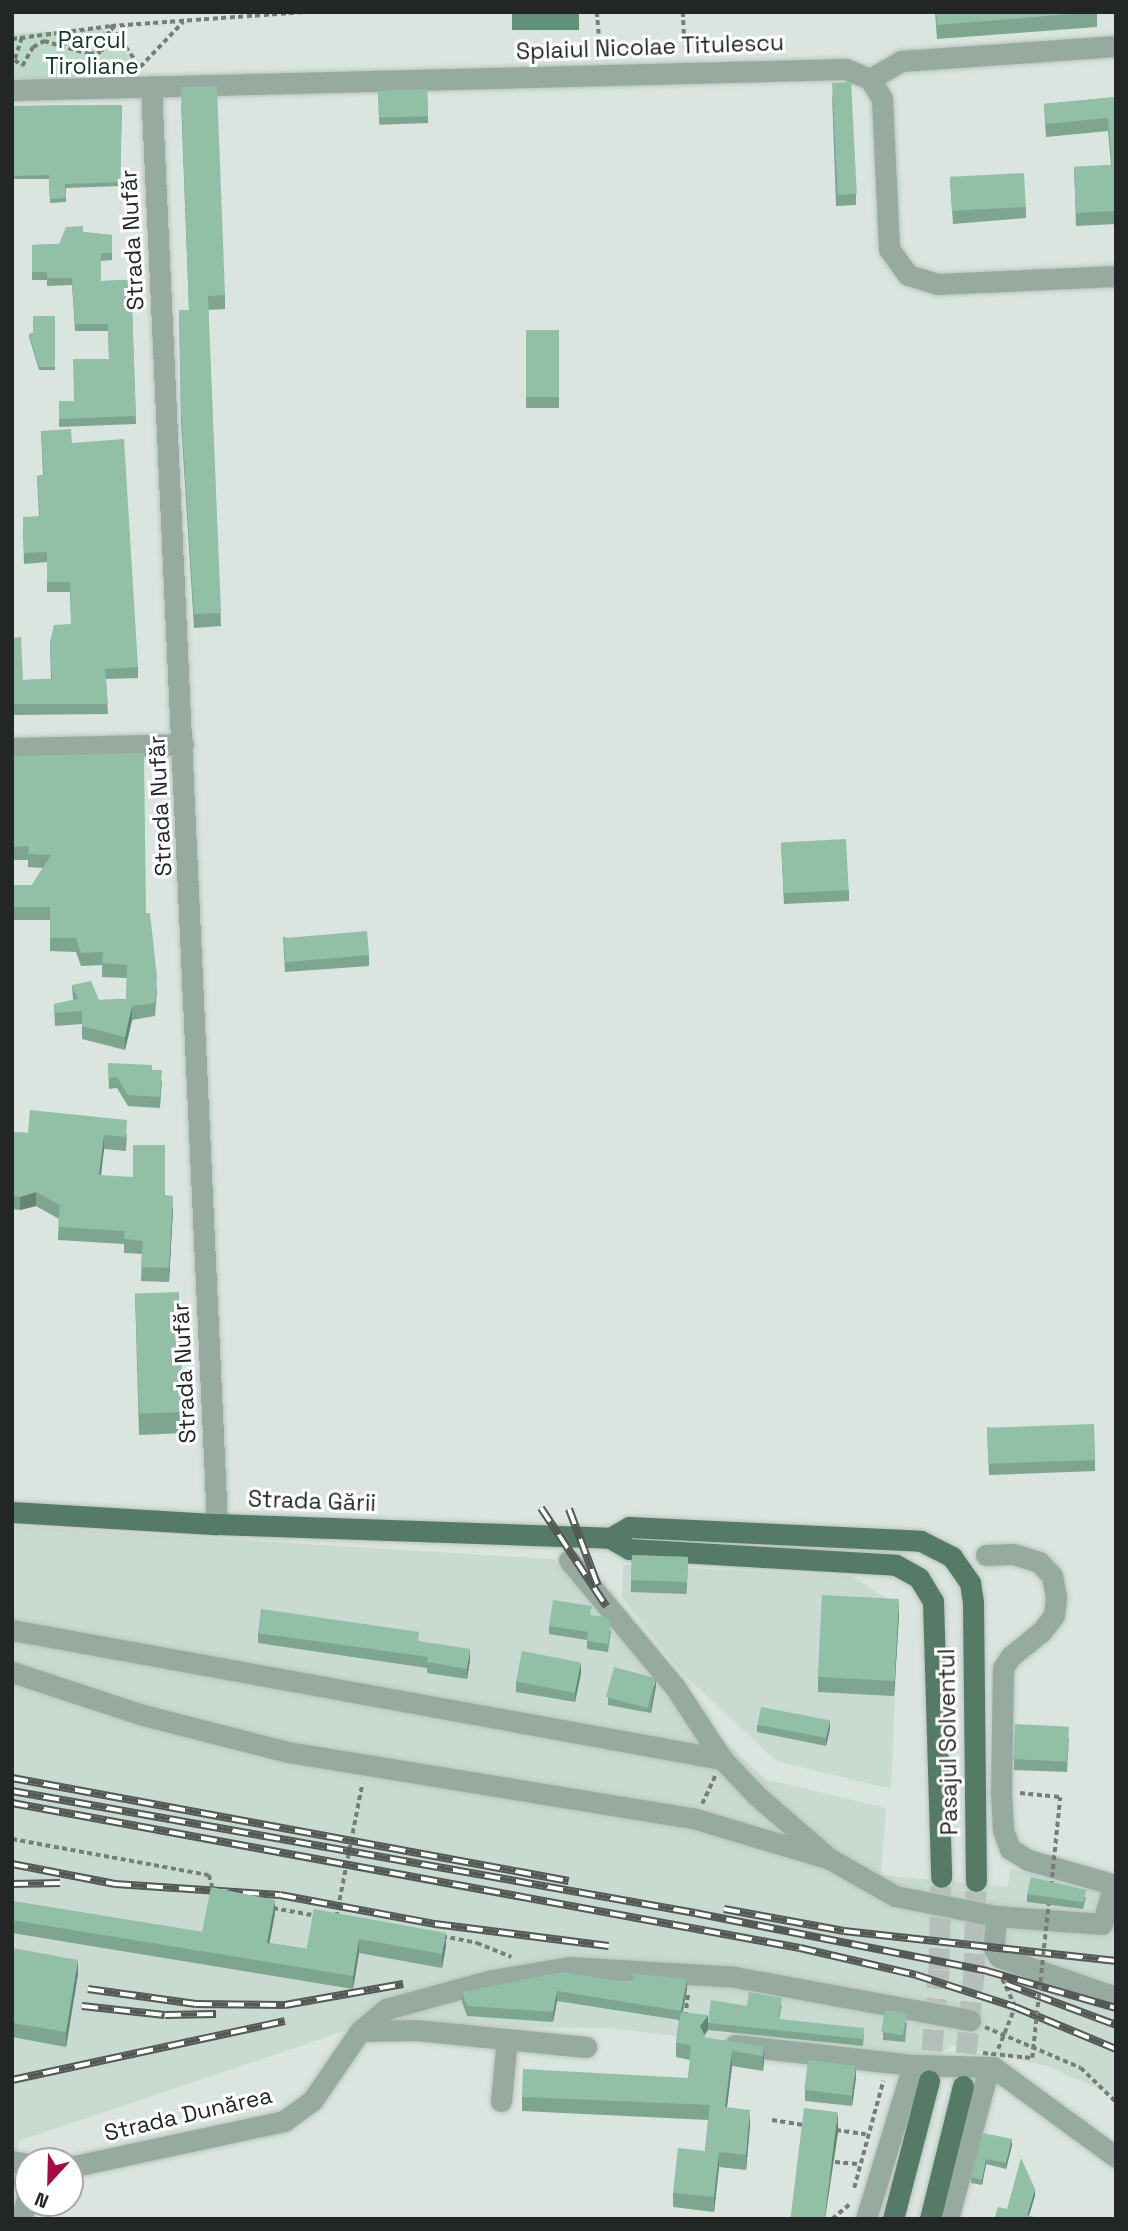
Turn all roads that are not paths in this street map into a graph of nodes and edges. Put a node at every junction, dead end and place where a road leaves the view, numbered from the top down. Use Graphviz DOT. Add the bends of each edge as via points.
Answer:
graph roads {
  1 [pos="1116,46"];
  2 [pos="870,79"];
  3 [pos="150,86"];
  4 [pos="12,90"];
  5 [pos="1116,276"];
  6 [pos="183,744"];
  7 [pos="12,748"];
  8 [pos="12,1512"];
  9 [pos="217,1524"];
  10 [pos="610,1538"];
  11 [pos="986,1555"];
  12 [pos="569,1560"];
  13 [pos="933,1601"];
  14 [pos="973,1602"];
  15 [pos="12,1630"];
  16 [pos="12,1672"];
  17 [pos="722,1759"];
  18 [pos="830,1859"];
  19 [pos="941,1877"];
  20 [pos="976,1881"];
  21 [pos="1115,1885"];
  22 [pos="996,1916"];
  23 [pos="1116,1997"];
  24 [pos="970,2020"];
  25 [pos="360,2031"];
  26 [pos="507,2039"];
  27 [pos="713,2042"];
  28 [pos="586,2047"];
  29 [pos="988,2062"];
  30 [pos="913,2065"];
  31 [pos="929,2081"];
  32 [pos="963,2086"];
  33 [pos="501,2101"];
  34 [pos="1116,2157"];
  35 [pos="84,2163"];
  36 [pos="866,2219"];
  37 [pos="893,2219"];
  38 [pos="930,2219"];
  39 [pos="948,2219"];
  1 -- 2 [label="street" via="901,61"];
  2 -- 3 [label="street, Splaiul Nicolae Titulescu" via="846,69 794,69"];
  2 -- 5 [label="street" via="882,100 889,249 901,270 922,282 937,284"];
  3 -- 4 [label="street, Splaiul Nicolae Titulescu"];
  3 -- 6 [label="street, Strada Nufăr"];
  6 -- 7 [label="street"];
  6 -- 9 [label="street, Strada Nufăr"];
  8 -- 9 [label="main road, Strada Gării"];
  9 -- 10 [label="main road, Strada Gării"];
  10 -- 13 [label="main road, Strada Gării" via="629,1549 896,1565 919,1578"];
  10 -- 14 [label="main road, Strada Gării" via="629,1527 920,1541 946,1552 960,1566"];
  11 -- 21 [label="street" via="1013,1554 1039,1562 1052,1576 1056,1597 1054,1615 1003,1668 1000,1792 1003,1830 1010,1849 1028,1860"];
  12 -- 17 [label="street" via="675,1687"];
  13 -- 19 [label="main road, Pasajul Solventul"];
  14 -- 20 [label="main road, Pasajul Solventul"];
  15 -- 17 [label="street"];
  16 -- 18 [label="street" via="143,1714 288,1752 696,1819"];
  17 -- 18 [label="street" via="756,1796"];
  18 -- 22 [label="street" via="895,1896"];
  21 -- 22 [label="street" via="1101,1924"];
  22 -- 23 [label="street" via="994,1948 999,1957"];
  24 -- 25 [label="street, Strada Dunărea" via="902,2004 691,1974 569,1967 518,1975 386,2010"];
  25 -- 26 [label="street" via="416,2030"];
  25 -- 35 [label="street, Strada Dunărea" via="312,2101 284,2121"];
  26 -- 28 [label="street"];
  26 -- 33 [label="street"];
  27 -- 30 [label="street"];
  29 -- 30 [label="street"];
  29 -- 34 [label="street"];
  29 -- 39 [label="street"];
  30 -- 36 [label="street"];
  31 -- 37 [label="main road"];
  32 -- 38 [label="main road"];
}
